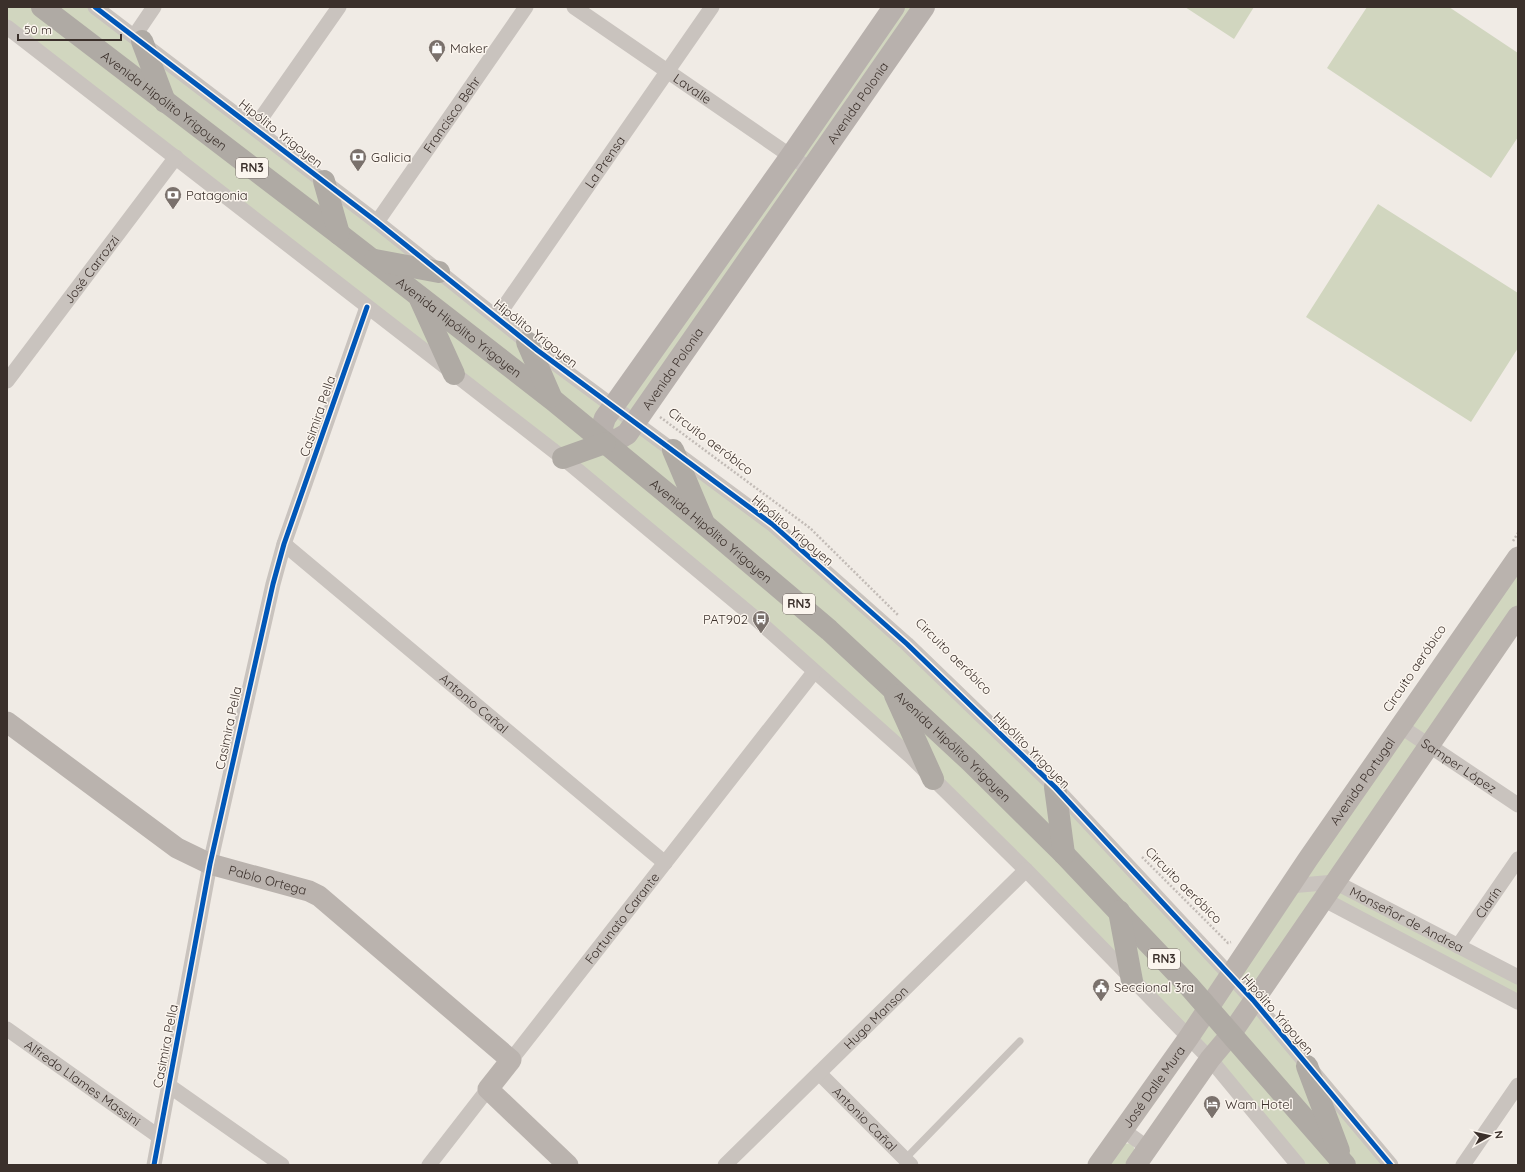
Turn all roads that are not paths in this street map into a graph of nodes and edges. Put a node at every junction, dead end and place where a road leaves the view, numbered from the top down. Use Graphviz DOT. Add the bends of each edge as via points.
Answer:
graph roads {
  1 [pos="42,7"];
  2 [pos="95,7"];
  3 [pos="154,7"];
  4 [pos="339,7"];
  5 [pos="526,7"];
  6 [pos="574,7"];
  7 [pos="712,7"];
  8 [pos="894,7"];
  9 [pos="924,7"];
  10 [pos="9,33"];
  11 [pos="138,38"];
  12 [pos="666,72"];
  13 [pos="165,102"];
  14 [pos="255,127"];
  15 [pos="791,156"];
  16 [pos="176,157"];
  17 [pos="811,170"];
  18 [pos="324,181"];
  19 [pos="378,222"];
  20 [pos="339,234"];
  21 [pos="371,259"];
  22 [pos="439,272"];
  23 [pos="418,296"];
  24 [pos="367,307"];
  25 [pos="497,317"];
  26 [pos="527,342"];
  27 [pos="454,374"];
  28 [pos="7,382"];
  29 [pos="553,400"];
  30 [pos="614,407"];
  31 [pos="635,422"];
  32 [pos="605,443"];
  33 [pos="673,450"];
  34 [pos="562,458"];
  35 [pos="704,524"];
  36 [pos="284,544"];
  37 [pos="1514,552"];
  38 [pos="1518,616"];
  39 [pos="814,672"];
  40 [pos="892,687"];
  41 [pos="7,722"];
  42 [pos="1400,726"];
  43 [pos="1428,745"];
  44 [pos="933,779"];
  45 [pos="1055,787"];
  46 [pos="1518,805"];
  47 [pos="1064,854"];
  48 [pos="1518,859"];
  49 [pos="665,863"];
  50 [pos="210,864"];
  51 [pos="1026,870"];
  52 [pos="1290,886"];
  53 [pos="1329,890"];
  54 [pos="1119,911"];
  55 [pos="1458,946"];
  56 [pos="1230,976"];
  57 [pos="1518,977"];
  58 [pos="1132,980"];
  59 [pos="1253,1000"];
  60 [pos="1518,1002"];
  61 [pos="1208,1008"];
  62 [pos="8,1031"];
  63 [pos="1230,1034"];
  64 [pos="1189,1037"];
  65 [pos="1020,1041"];
  66 [pos="511,1060"];
  67 [pos="1210,1060"];
  68 [pos="1307,1066"];
  69 [pos="819,1073"];
  70 [pos="168,1085"];
  71 [pos="1518,1085"];
  72 [pos="488,1089"];
  73 [pos="1123,1130"];
  74 [pos="158,1136"];
  75 [pos="1142,1157"];
  76 [pos="908,1162"];
  77 [pos="1344,1164"];
  78 [pos="154,1165"];
  79 [pos="282,1165"];
  80 [pos="429,1165"];
  81 [pos="568,1165"];
  82 [pos="725,1165"];
  83 [pos="1098,1165"];
  84 [pos="1298,1165"];
  85 [pos="1391,1165"];
  86 [pos="1463,1165"];
  1 -- 13 [label="highway, Avenida Hipólito Yrigoyen / RN3"];
  2 -- 11 [label="street, Hipólito Yrigoyen"];
  3 -- 11 [label="street"];
  4 -- 14 [label="street"];
  5 -- 19 [label="street, Francisco Behr"];
  6 -- 12 [label="street, Lavalle"];
  7 -- 12 [label="street, La Prensa"];
  8 -- 15 [label="main road, Avenida Polonia"];
  9 -- 17 [label="main road, Avenida Polonia"];
  10 -- 16 [label="street"];
  11 -- 13 [label="highway"];
  11 -- 14 [label="street, Hipólito Yrigoyen"];
  12 -- 15 [label="street, Lavalle"];
  12 -- 25 [label="street, La Prensa"];
  13 -- 20 [label="highway, Avenida Hipólito Yrigoyen / RN3"];
  14 -- 18 [label="street, Hipólito Yrigoyen"];
  15 -- 17 [label="street, Lavalle"];
  15 -- 30 [label="main road, Avenida Polonia"];
  16 -- 24 [label="street"];
  16 -- 28 [label="street, José Carrozzi"];
  17 -- 31 [label="main road, Avenida Polonia"];
  18 -- 19 [label="street, Hipólito Yrigoyen"];
  18 -- 20 [label="highway"];
  19 -- 22 [label="street, Hipólito Yrigoyen"];
  20 -- 21 [label="highway, Avenida Hipólito Yrigoyen / RN3"];
  21 -- 22 [label="highway"];
  21 -- 23 [label="highway, Avenida Hipólito Yrigoyen / RN3"];
  22 -- 25 [label="street, Hipólito Yrigoyen"];
  23 -- 27 [label="highway"];
  23 -- 29 [label="highway, Avenida Hipólito Yrigoyen / RN3"];
  24 -- 27 [label="street"];
  24 -- 36 [label="street, Casimira Pella"];
  25 -- 26 [label="street, Hipólito Yrigoyen"];
  26 -- 29 [label="highway"];
  26 -- 30 [label="street, Hipólito Yrigoyen"];
  27 -- 34 [label="street"];
  29 -- 32 [label="highway, Avenida Hipólito Yrigoyen / RN3"];
  30 -- 31 [label="street, Hipólito Yrigoyen"];
  30 -- 32 [label="main road, Avenida Polonia" via="602,422"];
  31 -- 32 [label="main road, Avenida Polonia" via="623,437"];
  31 -- 33 [label="street, Hipólito Yrigoyen"];
  32 -- 34 [label="highway"];
  32 -- 35 [label="highway, Avenida Hipólito Yrigoyen / RN3"];
  33 -- 35 [label="highway"];
  33 -- 45 [label="street, Hipólito Yrigoyen" via="772,524 907,644"];
  34 -- 39 [label="street" via="755,618"];
  35 -- 40 [label="highway, Avenida Hipólito Yrigoyen / RN3"];
  36 -- 49 [label="street, Antonio Cañal"];
  36 -- 50 [label="street, Casimira Pella" via="255,658"];
  37 -- 42 [label="main road, Avenida Portugal"];
  38 -- 43 [label="main road"];
  39 -- 44 [label="street"];
  39 -- 49 [label="street, Fortunato Carante"];
  40 -- 44 [label="highway"];
  40 -- 47 [label="highway, Avenida Hipólito Yrigoyen / RN3"];
  41 -- 50 [label="main road, Pablo Ortega" via="177,848"];
  42 -- 43 [label="street, Samper López"];
  42 -- 52 [label="main road, Avenida Portugal"];
  43 -- 46 [label="street, Samper López"];
  43 -- 53 [label="main road"];
  44 -- 51 [label="street"];
  45 -- 47 [label="highway"];
  45 -- 56 [label="street, Hipólito Yrigoyen"];
  47 -- 54 [label="highway, Avenida Hipólito Yrigoyen / RN3"];
  48 -- 55 [label="street, Clarín"];
  49 -- 66 [label="street, Fortunato Carante"];
  50 -- 66 [label="main road, Pablo Ortega" via="319,896"];
  50 -- 70 [label="street, Casimira Pella"];
  51 -- 58 [label="street"];
  51 -- 69 [label="street, Hugo Manson"];
  52 -- 53 [label="street, Monseñor de Andrea"];
  52 -- 56 [label="main road, Avenida Portugal"];
  53 -- 55 [label="street, Monseñor de Andrea"];
  53 -- 59 [label="main road"];
  53 -- 60 [label="street, Monseñor de Andrea"];
  54 -- 58 [label="highway"];
  54 -- 61 [label="highway, Avenida Hipólito Yrigoyen / RN3"];
  55 -- 57 [label="street, Monseñor de Andrea"];
  56 -- 59 [label="street, Hipólito Yrigoyen"];
  56 -- 61 [label="main road, Avenida Portugal"];
  58 -- 64 [label="street"];
  59 -- 63 [label="main road"];
  59 -- 68 [label="street, Hipólito Yrigoyen"];
  61 -- 63 [label="highway, Avenida Hipólito Yrigoyen / RN3"];
  61 -- 64 [label="main road, José Dalle Mura"];
  62 -- 74 [label="street, Alfredo Llames Massini"];
  63 -- 67 [label="main road"];
  63 -- 77 [label="highway, Avenida Hipólito Yrigoyen / RN3"];
  64 -- 67 [label="street"];
  64 -- 73 [label="main road, José Dalle Mura"];
  65 -- 76 [label="lane"];
  66 -- 72 [label="main road, Fortunato Carante"];
  67 -- 75 [label="main road"];
  67 -- 84 [label="street"];
  68 -- 77 [label="highway"];
  68 -- 85 [label="street, Hipólito Yrigoyen"];
  69 -- 76 [label="street, Antonio Cañal"];
  69 -- 82 [label="street, Hugo Manson"];
  70 -- 74 [label="street, Casimira Pella"];
  70 -- 79 [label="street"];
  71 -- 86 [label="street"];
  72 -- 80 [label="street, Fortunato Carante"];
  72 -- 81 [label="main road"];
  73 -- 75 [label="street"];
  73 -- 83 [label="main road, José Dalle Mura"];
  74 -- 78 [label="street, Casimira Pella"];
}
